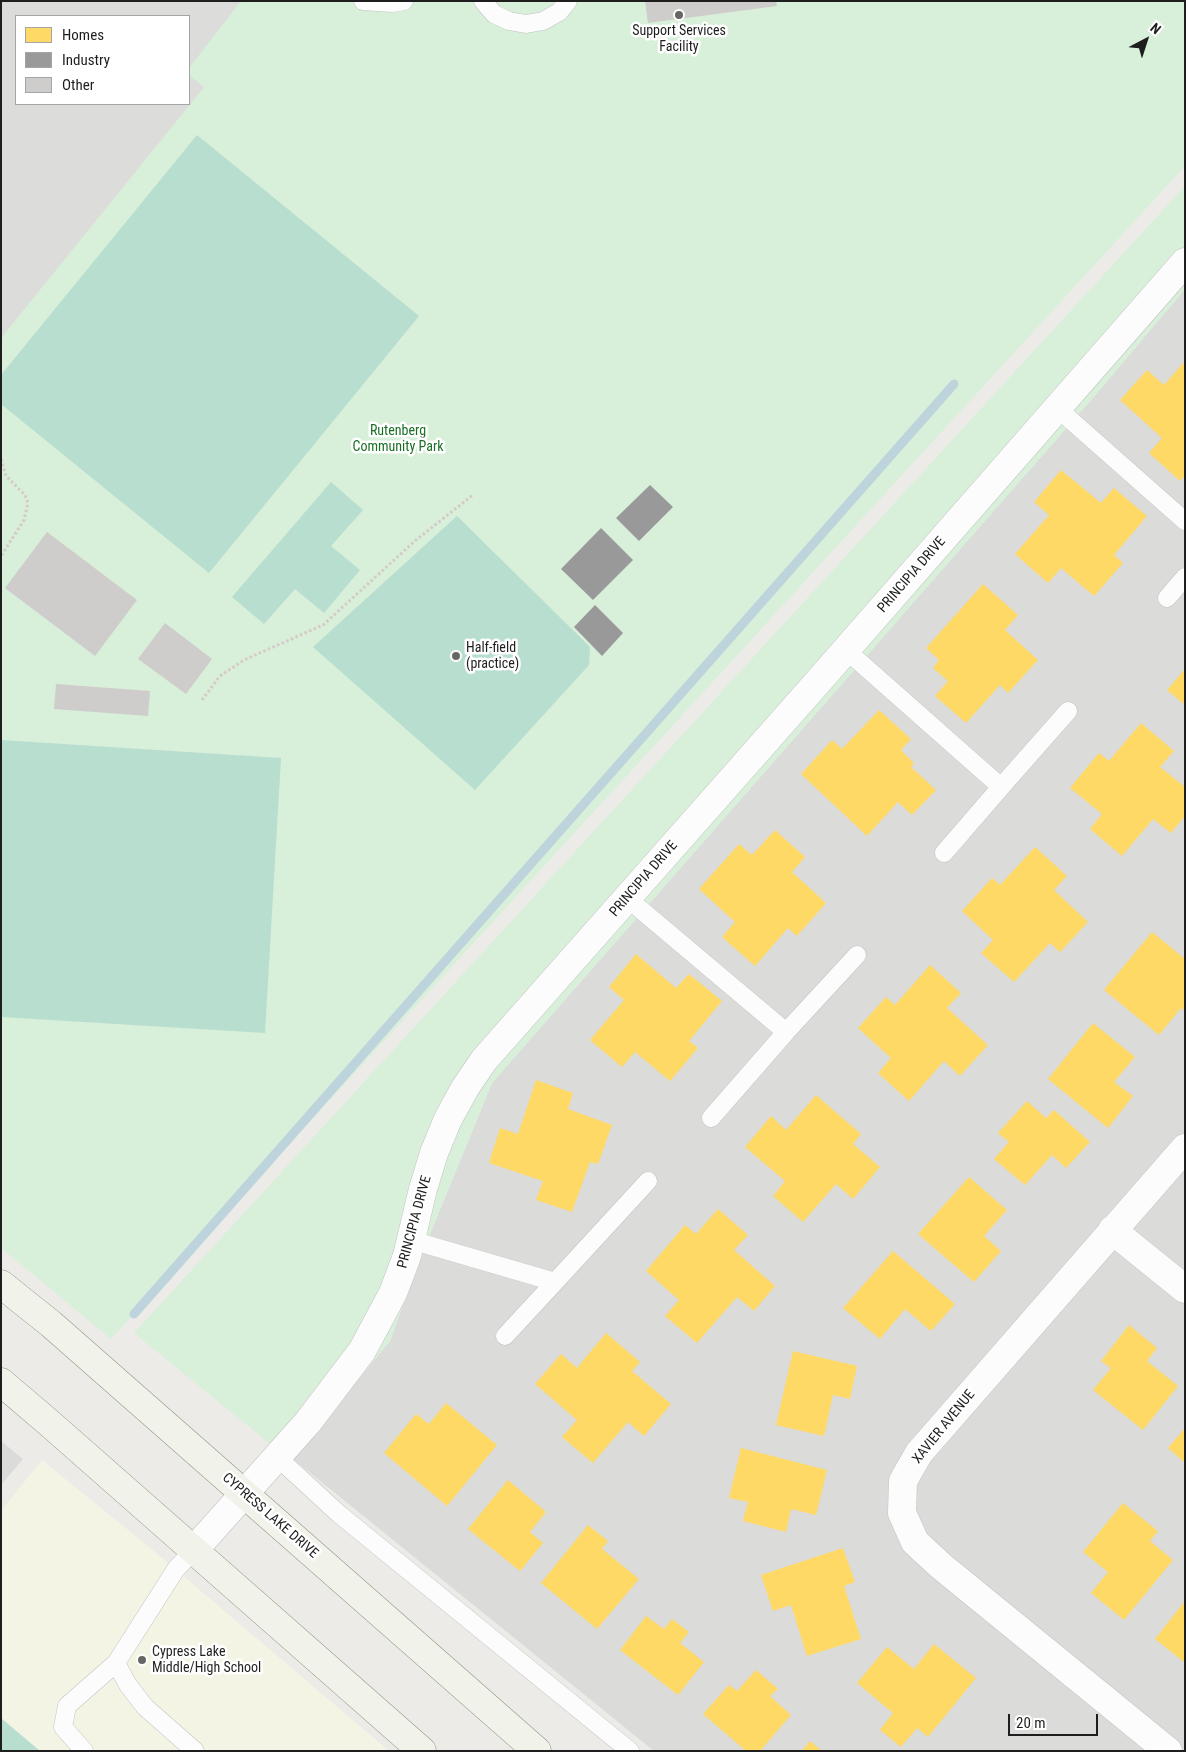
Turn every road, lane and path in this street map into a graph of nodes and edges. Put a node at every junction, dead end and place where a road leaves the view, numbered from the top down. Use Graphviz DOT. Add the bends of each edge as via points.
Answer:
graph roads {
  1 [pos="362,1"];
  2 [pos="404,1"];
  3 [pos="483,1"];
  4 [pos="568,1"];
  5 [pos="1185,262"];
  6 [pos="1057,408"];
  7 [pos="1,459"];
  8 [pos="474,494"];
  9 [pos="1185,521"];
  10 [pos="1,556"];
  11 [pos="1185,577"];
  12 [pos="1167,598"];
  13 [pos="846,650"];
  14 [pos="202,700"];
  15 [pos="1068,711"];
  16 [pos="1001,787"];
  17 [pos="944,853"];
  18 [pos="627,898"];
  19 [pos="857,955"];
  20 [pos="786,1032"];
  21 [pos="711,1118"];
  22 [pos="1185,1148"];
  23 [pos="648,1181"];
  24 [pos="1112,1230"];
  25 [pos="411,1240"];
  26 [pos="555,1282"];
  27 [pos="1,1284"];
  28 [pos="1185,1289"];
  29 [pos="505,1336"];
  30 [pos="1,1382"];
  31 [pos="276,1456"];
  32 [pos="244,1494"];
  33 [pos="194,1550"];
  34 [pos="116,1663"];
  35 [pos="84,1751"];
  36 [pos="195,1751"];
  37 [pos="422,1751"];
  38 [pos="537,1751"];
  39 [pos="630,1751"];
  40 [pos="1168,1751"];
  1 -- 2 [label="lane"];
  3 -- 4 [label="lane" via="494,14 526,24 544,21 559,12"];
  5 -- 6 [label="street, PRINCIPIA DRIVE"];
  6 -- 9 [label="lane"];
  6 -- 13 [label="street, PRINCIPIA DRIVE"];
  7 -- 10 [label="path" via="6,476 28,503 24,520"];
  8 -- 14 [label="path" via="416,540 323,625 244,660 220,676"];
  11 -- 12 [label="lane"];
  13 -- 16 [label="lane"];
  13 -- 18 [label="street, PRINCIPIA DRIVE"];
  15 -- 16 [label="lane"];
  16 -- 17 [label="lane"];
  18 -- 20 [label="lane"];
  18 -- 25 [label="street, PRINCIPIA DRIVE" via="484,1060 465,1088 434,1153"];
  19 -- 20 [label="lane"];
  20 -- 21 [label="lane"];
  22 -- 24 [label="street, XAVIER AVENUE"];
  23 -- 26 [label="lane"];
  24 -- 28 [label="street"];
  24 -- 40 [label="street, XAVIER AVENUE" via="919,1453 903,1481 902,1513 915,1542 941,1566"];
  25 -- 26 [label="lane"];
  25 -- 31 [label="street, PRINCIPIA DRIVE" via="394,1293 362,1352 308,1422"];
  26 -- 29 [label="lane"];
  27 -- 32 [label="main road, CYPRESS LAKE DRIVE"];
  30 -- 33 [label="main road"];
  31 -- 32 [label="street, PRINCIPIA DRIVE"];
  31 -- 39 [label="lane" via="339,1514"];
  32 -- 33 [label="street, PRINCIPIA DRIVE"];
  32 -- 38 [label="main road, CYPRESS LAKE DRIVE"];
  33 -- 34 [label="lane" via="176,1569"];
  33 -- 37 [label="main road"];
  34 -- 35 [label="lane" via="68,1706 62,1727"];
  34 -- 36 [label="lane" via="145,1707"];
}
